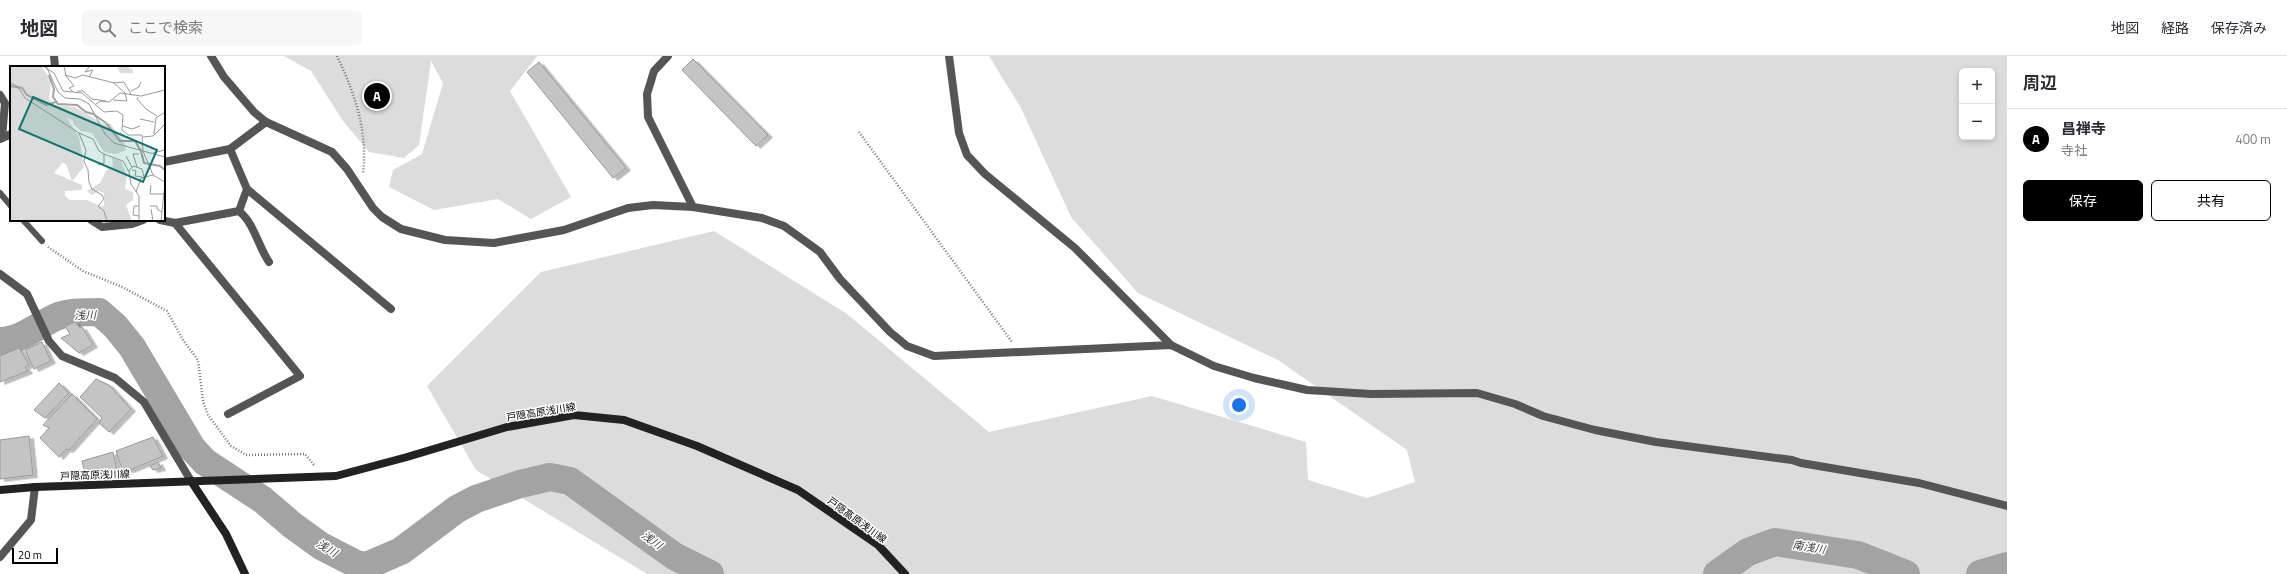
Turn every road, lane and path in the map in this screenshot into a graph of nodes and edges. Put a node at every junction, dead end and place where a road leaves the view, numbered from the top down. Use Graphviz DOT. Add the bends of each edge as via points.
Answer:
graph roads {
  1 [pos="54,56"];
  2 [pos="211,56"];
  3 [pos="337,56"];
  4 [pos="668,56"];
  5 [pos="949,56"];
  6 [pos="55,66"];
  7 [pos="0,95"];
  8 [pos="266,122"];
  9 [pos="859,132"];
  10 [pos="10,134"];
  11 [pos="1,139"];
  12 [pos="230,149"];
  13 [pos="165,162"];
  14 [pos="247,189"];
  15 [pos="360,191"];
  16 [pos="0,193"];
  17 [pos="10,205"];
  18 [pos="693,207"];
  19 [pos="239,211"];
  20 [pos="24,221"];
  21 [pos="93,221"];
  22 [pos="140,221"];
  23 [pos="165,221"];
  24 [pos="175,223"];
  25 [pos="42,241"];
  26 [pos="270,262"];
  27 [pos="0,274"];
  28 [pos="391,309"];
  29 [pos="1170,345"];
  30 [pos="1020,352"];
  31 [pos="228,414"];
  32 [pos="323,476"];
  33 [pos="191,481"];
  34 [pos="35,487"];
  35 [pos="0,490"];
  36 [pos="2007,506"];
  37 [pos="0,557"];
  38 [pos="244,574"];
  39 [pos="905,574"];
  1 -- 6 [label="street"];
  2 -- 8 [label="street" via="224,77"];
  3 -- 15 [label="path" via="350,83 363,129 364,162"];
  4 -- 18 [label="street" via="654,71 647,94 648,116"];
  5 -- 29 [label="street" via="959,133 967,155 984,174 1075,248"];
  7 -- 11 [label="street" via="5,103"];
  8 -- 12 [label="street"];
  8 -- 15 [label="street" via="332,152 347,169"];
  9 -- 30 [label="path"];
  10 -- 11 [label="street"];
  12 -- 13 [label="street"];
  12 -- 14 [label="street"];
  14 -- 19 [label="street"];
  14 -- 28 [label="street"];
  15 -- 18 [label="street" via="382,217 401,229 445,240 494,243 564,230 628,208 653,205"];
  16 -- 17 [label="lane"];
  18 -- 30 [label="street" via="762,218 784,226 820,252 840,279 890,332 907,346 934,356"];
  19 -- 24 [label="street"];
  19 -- 26 [label="street" via="245,216 262,252"];
  20 -- 25 [label="lane"];
  21 -- 22 [label="street" via="102,227"];
  23 -- 24 [label="street"];
  24 -- 31 [label="street" via="300,376"];
  25 -- 32 [label="path" via="54,253 83,271 122,287 167,311 198,360 203,401 208,415 231,446 246,455 305,454"];
  27 -- 33 [label="street" via="27,294 49,341 62,356 116,378 144,402"];
  29 -- 30 [label="street"];
  29 -- 36 [label="street" via="1220,368 1307,390 1372,394 1477,393 1515,404 1543,416 1595,430 1656,442 1792,460 1919,483"];
  32 -- 33 [label="main road, 戸隠高原浅川線"];
  32 -- 39 [label="main road, 戸隠高原浅川線" via="336,476 400,459 507,427 574,415 624,420 697,446 798,490 878,545"];
  33 -- 34 [label="main road, 戸隠高原浅川線"];
  33 -- 38 [label="main road" via="226,534"];
  34 -- 35 [label="main road, 戸隠高原浅川線"];
  34 -- 37 [label="street" via="31,520"];
}
